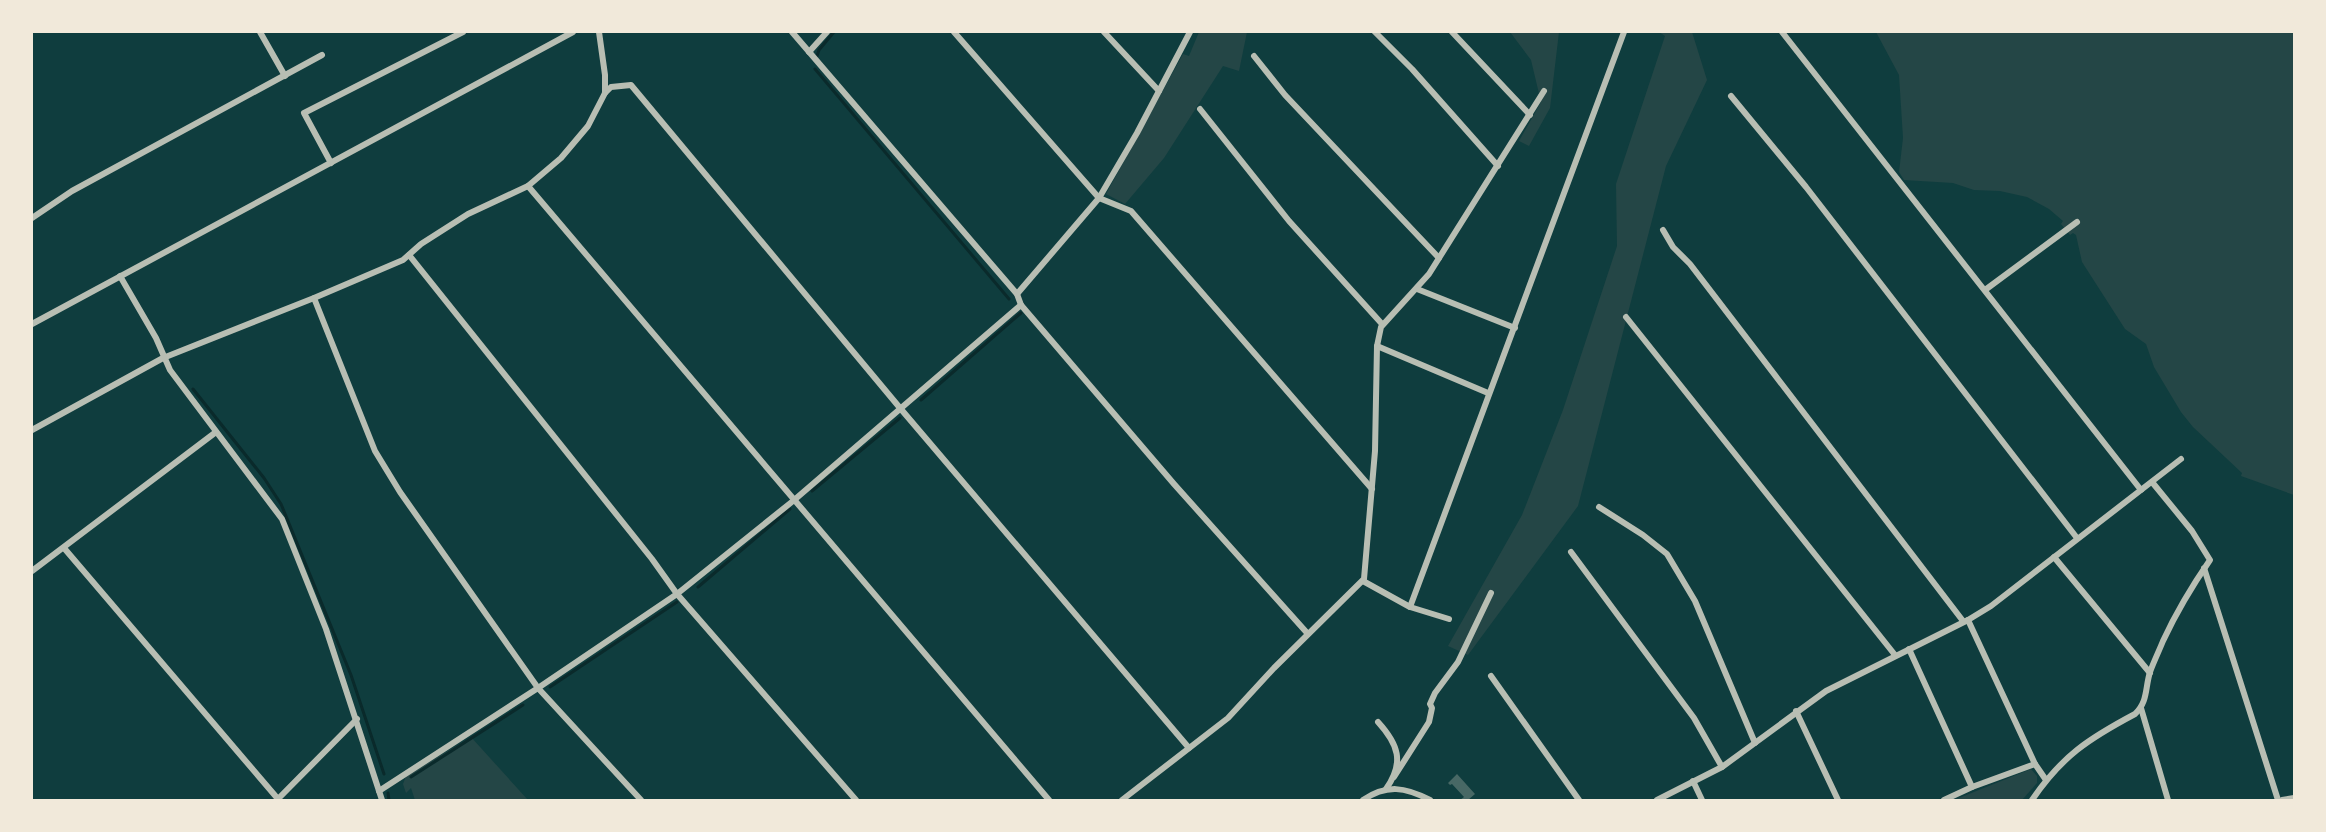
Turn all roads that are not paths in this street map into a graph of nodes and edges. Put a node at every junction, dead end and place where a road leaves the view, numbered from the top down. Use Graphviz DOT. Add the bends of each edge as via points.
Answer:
graph roads {
  1 [pos="260,32"];
  2 [pos="463,32"];
  3 [pos="573,32"];
  4 [pos="599,32"];
  5 [pos="792,32"];
  6 [pos="827,32"];
  7 [pos="954,32"];
  8 [pos="1104,32"];
  9 [pos="1190,32"];
  10 [pos="1375,32"];
  11 [pos="1452,32"];
  12 [pos="1624,32"];
  13 [pos="1782,32"];
  14 [pos="809,52"];
  15 [pos="322,55"];
  16 [pos="1254,56"];
  17 [pos="285,76"];
  18 [pos="1544,91"];
  19 [pos="1159,92"];
  20 [pos="605,93"];
  21 [pos="1731,96"];
  22 [pos="1200,109"];
  23 [pos="1530,115"];
  24 [pos="331,163"];
  25 [pos="1498,166"];
  26 [pos="528,186"];
  27 [pos="1099,198"];
  28 [pos="32,218"];
  29 [pos="2078,222"];
  30 [pos="1663,230"];
  31 [pos="409,255"];
  32 [pos="1438,258"];
  33 [pos="120,276"];
  34 [pos="1417,289"];
  35 [pos="1985,290"];
  36 [pos="1017,294"];
  37 [pos="314,298"];
  38 [pos="1021,305"];
  39 [pos="1626,317"];
  40 [pos="32,324"];
  41 [pos="1382,324"];
  42 [pos="1515,328"];
  43 [pos="1377,346"];
  44 [pos="163,358"];
  45 [pos="1488,393"];
  46 [pos="900,408"];
  47 [pos="32,430"];
  48 [pos="216,432"];
  49 [pos="2181,459"];
  50 [pos="2152,482"];
  51 [pos="1372,489"];
  52 [pos="2141,490"];
  53 [pos="793,501"];
  54 [pos="1599,507"];
  55 [pos="2077,538"];
  56 [pos="64,548"];
  57 [pos="1571,552"];
  58 [pos="2054,556"];
  59 [pos="2204,568"];
  60 [pos="32,571"];
  61 [pos="1363,580"];
  62 [pos="1491,593"];
  63 [pos="677,594"];
  64 [pos="1410,607"];
  65 [pos="1449,619"];
  66 [pos="1966,620"];
  67 [pos="1308,634"];
  68 [pos="1909,649"];
  69 [pos="1895,655"];
  70 [pos="2150,673"];
  71 [pos="1491,676"];
  72 [pos="538,688"];
  73 [pos="2141,708"];
  74 [pos="1796,711"];
  75 [pos="357,719"];
  76 [pos="1377,722"];
  77 [pos="1755,743"];
  78 [pos="1189,748"];
  79 [pos="2035,764"];
  80 [pos="1722,767"];
  81 [pos="1394,777"];
  82 [pos="2046,780"];
  83 [pos="1693,781"];
  84 [pos="1972,787"];
  85 [pos="1386,789"];
  86 [pos="379,791"];
  87 [pos="2295,798"];
  88 [pos="278,800"];
  89 [pos="382,801"];
  90 [pos="641,801"];
  91 [pos="856,801"];
  92 [pos="1049,801"];
  93 [pos="1122,801"];
  94 [pos="1363,801"];
  95 [pos="1430,801"];
  96 [pos="1579,801"];
  97 [pos="1657,801"];
  98 [pos="1702,801"];
  99 [pos="1838,801"];
  100 [pos="1944,801"];
  101 [pos="2031,801"];
  102 [pos="2168,801"];
  103 [pos="2280,801"];
  1 -- 17 [label="street"];
  2 -- 24 [label="street" via="304,113"];
  3 -- 24 [label="street"];
  4 -- 20 [label="street"];
  5 -- 14 [label="street"];
  6 -- 14 [label="street"];
  7 -- 27 [label="street"];
  8 -- 19 [label="street"];
  9 -- 19 [label="street"];
  10 -- 25 [label="street"];
  11 -- 23 [label="street"];
  12 -- 42 [label="street"];
  13 -- 35 [label="street"];
  14 -- 36 [label="street"];
  15 -- 17 [label="street"];
  16 -- 32 [label="street" via="1285,95"];
  17 -- 28 [label="street" via="72,190"];
  18 -- 23 [label="street"];
  19 -- 27 [label="street"];
  20 -- 26 [label="street" via="588,126 561,159"];
  20 -- 46 [label="street" via="611,87 631,85"];
  21 -- 55 [label="street"];
  22 -- 41 [label="street" via="1289,221"];
  23 -- 25 [label="street"];
  24 -- 33 [label="street"];
  25 -- 32 [label="street"];
  26 -- 31 [label="street" via="468,214"];
  26 -- 53 [label="street"];
  27 -- 36 [label="street"];
  27 -- 51 [label="street" via="1131,211"];
  29 -- 35 [label="street"];
  30 -- 66 [label="street" via="1672,247 1690,264"];
  31 -- 37 [label="street"];
  31 -- 63 [label="street"];
  32 -- 34 [label="street"];
  33 -- 40 [label="street"];
  33 -- 44 [label="street" via="156,338"];
  34 -- 41 [label="street"];
  34 -- 42 [label="street"];
  35 -- 52 [label="street"];
  36 -- 38 [label="street"];
  37 -- 44 [label="street"];
  37 -- 72 [label="street" via="375,451"];
  38 -- 46 [label="street"];
  38 -- 67 [label="street"];
  39 -- 69 [label="street"];
  41 -- 43 [label="street"];
  42 -- 45 [label="street"];
  43 -- 45 [label="street"];
  43 -- 51 [label="street"];
  44 -- 47 [label="street"];
  44 -- 48 [label="street"];
  45 -- 64 [label="street"];
  46 -- 53 [label="street"];
  46 -- 78 [label="street"];
  48 -- 56 [label="street"];
  48 -- 75 [label="street" via="282,519"];
  49 -- 50 [label="street"];
  50 -- 52 [label="street"];
  50 -- 59 [label="street" via="2210,560"];
  51 -- 61 [label="street"];
  52 -- 55 [label="street"];
  53 -- 63 [label="street"];
  53 -- 92 [label="street"];
  54 -- 77 [label="street" via="1666,554 1695,601"];
  55 -- 58 [label="street"];
  56 -- 60 [label="street"];
  56 -- 88 [label="street"];
  57 -- 80 [label="street" via="1694,718"];
  58 -- 66 [label="street" via="1991,606"];
  58 -- 70 [label="street"];
  59 -- 70 [label="street"];
  59 -- 103 [label="street"];
  61 -- 64 [label="street"];
  61 -- 67 [label="street"];
  62 -- 81 [label="street" via="1458,662 1435,693 1428,722"];
  63 -- 72 [label="street"];
  63 -- 91 [label="street"];
  64 -- 65 [label="street"];
  66 -- 68 [label="street"];
  66 -- 79 [label="street"];
  67 -- 78 [label="street" via="1228,718"];
  68 -- 69 [label="street"];
  68 -- 84 [label="street"];
  69 -- 74 [label="street"];
  70 -- 73 [label="street"];
  71 -- 96 [label="street"];
  72 -- 86 [label="street"];
  72 -- 90 [label="street"];
  73 -- 82 [label="street" via="2080,745"];
  73 -- 102 [label="street"];
  74 -- 77 [label="street"];
  74 -- 99 [label="street"];
  75 -- 86 [label="street"];
  75 -- 88 [label="street"];
  76 -- 81 [label="street" via="1395,743"];
  77 -- 80 [label="street"];
  78 -- 93 [label="street"];
  79 -- 82 [label="street"];
  79 -- 84 [label="street"];
  80 -- 83 [label="street"];
  81 -- 85 [label="street"];
  82 -- 101 [label="street"];
  83 -- 97 [label="street"];
  83 -- 98 [label="street"];
  84 -- 100 [label="street"];
  85 -- 94 [label="street"];
  85 -- 95 [label="street" via="1416,794"];
  86 -- 89 [label="street"];
  87 -- 103 [label="street"];
}
